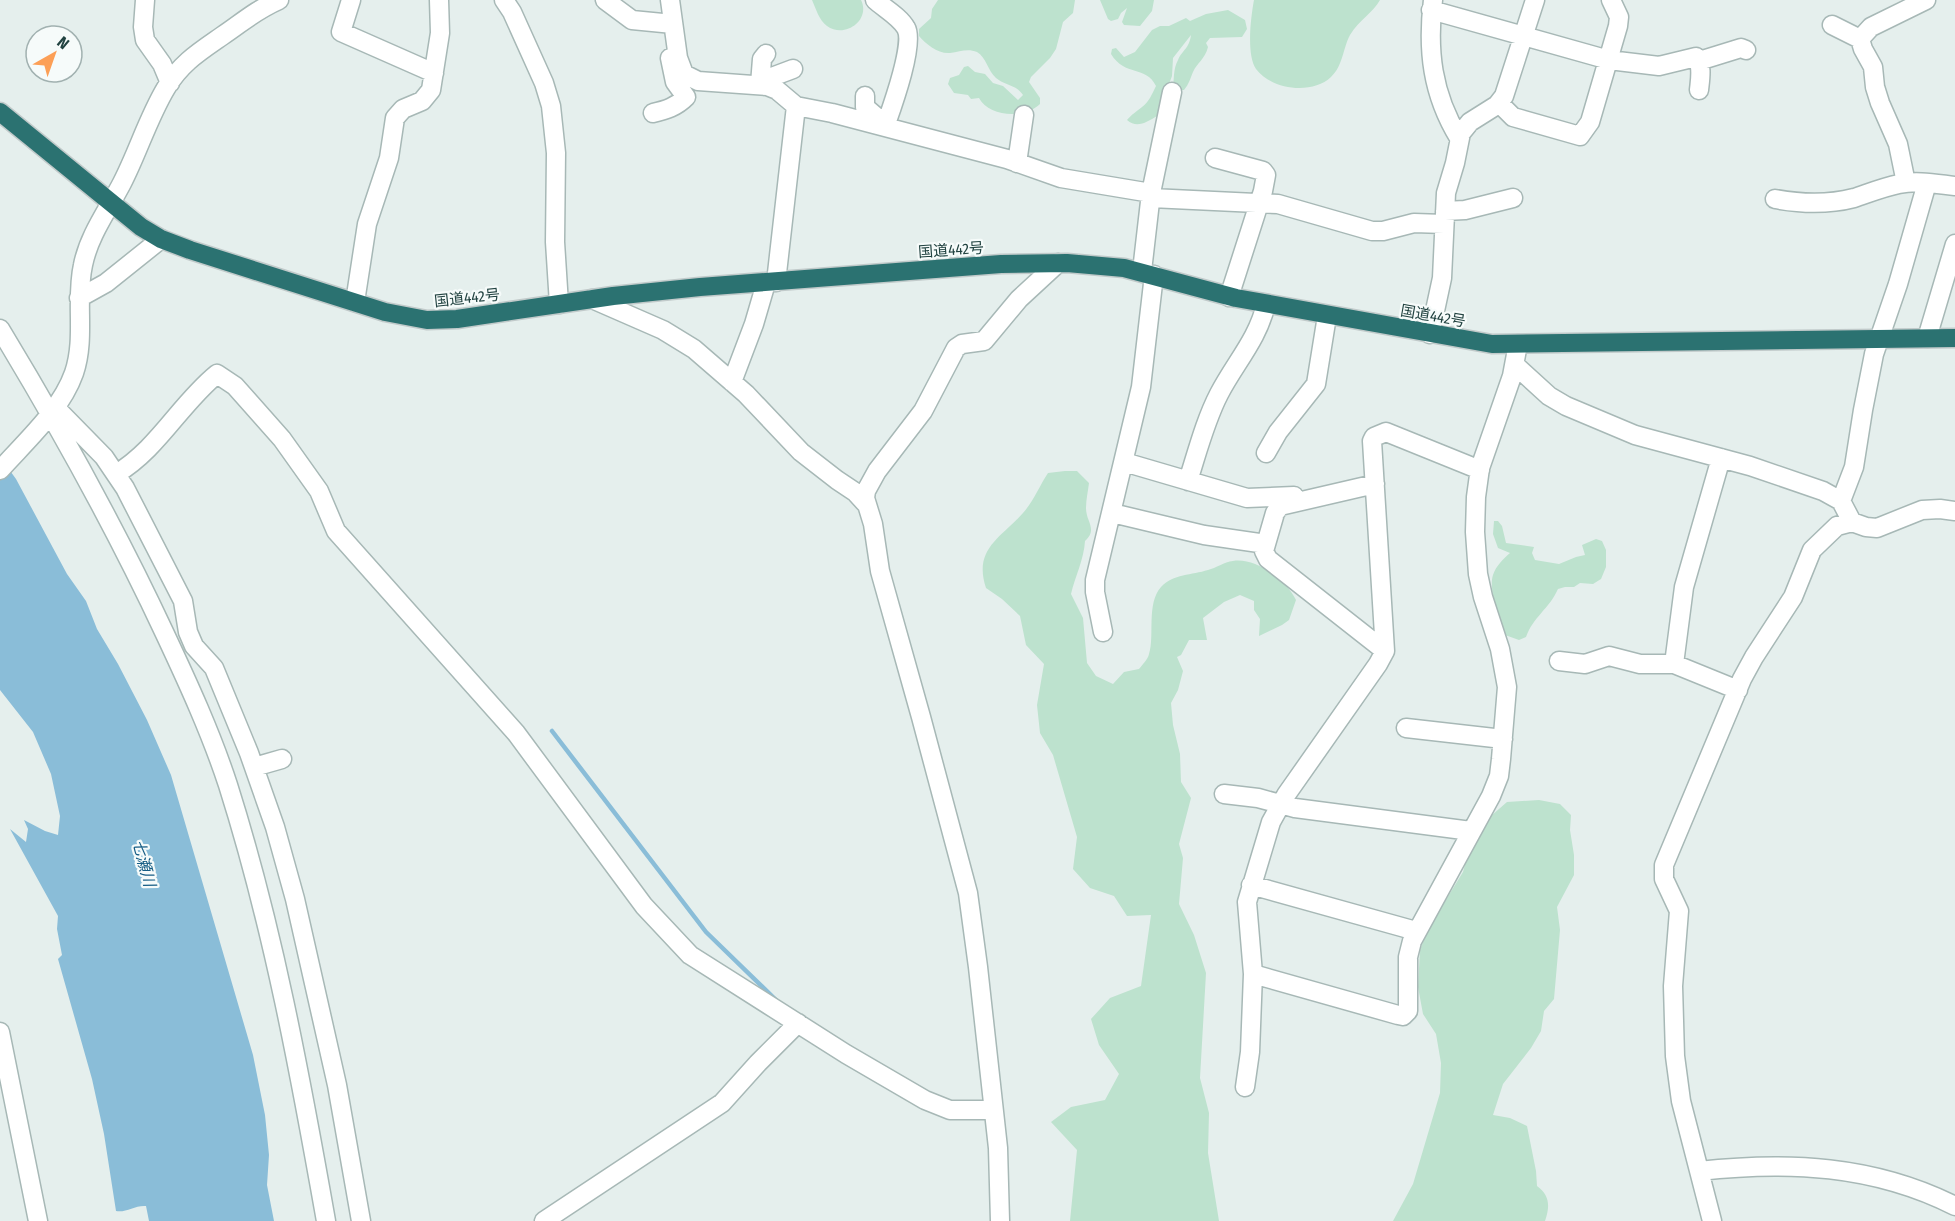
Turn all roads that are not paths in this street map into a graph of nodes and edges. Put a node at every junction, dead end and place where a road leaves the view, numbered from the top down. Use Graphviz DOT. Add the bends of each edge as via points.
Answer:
graph roads {
  1 [pos="145,0"];
  2 [pos="279,0"];
  3 [pos="351,0"];
  4 [pos="439,0"];
  5 [pos="504,0"];
  6 [pos="605,0"];
  7 [pos="669,0"];
  8 [pos="875,0"];
  9 [pos="1535,0"];
  10 [pos="1611,0"];
  11 [pos="1926,0"];
  12 [pos="1432,5"];
  13 [pos="673,24"];
  14 [pos="1833,25"];
  15 [pos="1523,38"];
  16 [pos="1860,39"];
  17 [pos="677,47"];
  18 [pos="1746,50"];
  19 [pos="766,54"];
  20 [pos="1609,60"];
  21 [pos="1700,61"];
  22 [pos="793,69"];
  23 [pos="434,73"];
  24 [pos="170,82"];
  25 [pos="760,82"];
  26 [pos="1699,90"];
  27 [pos="1172,92"];
  28 [pos="865,96"];
  29 [pos="1499,104"];
  30 [pos="796,106"];
  31 [pos="0,112"];
  32 [pos="653,113"];
  33 [pos="1024,114"];
  34 [pos="888,127"];
  35 [pos="1459,138"];
  36 [pos="1215,158"];
  37 [pos="1017,162"];
  38 [pos="1906,183"];
  39 [pos="1927,183"];
  40 [pos="1955,186"];
  41 [pos="1151,195"];
  42 [pos="1513,198"];
  43 [pos="1775,199"];
  44 [pos="111,203"];
  45 [pos="1259,204"];
  46 [pos="1445,218"];
  47 [pos="161,239"];
  48 [pos="1955,244"];
  49 [pos="1058,263"];
  50 [pos="1148,273"];
  51 [pos="771,282"];
  52 [pos="1229,297"];
  53 [pos="79,298"];
  54 [pos="592,299"];
  55 [pos="355,302"];
  56 [pos="559,304"];
  57 [pos="1266,304"];
  58 [pos="1328,316"];
  59 [pos="0,329"];
  60 [pos="1430,334"];
  61 [pos="1927,338"];
  62 [pos="1955,338"];
  63 [pos="1880,339"];
  64 [pos="1518,344"];
  65 [pos="1515,365"];
  66 [pos="732,381"];
  67 [pos="49,413"];
  68 [pos="1266,453"];
  69 [pos="1721,458"];
  70 [pos="1124,462"];
  71 [pos="0,470"];
  72 [pos="1480,470"];
  73 [pos="116,474"];
  74 [pos="1188,481"];
  75 [pos="1375,484"];
  76 [pos="1305,499"];
  77 [pos="1841,501"];
  78 [pos="867,505"];
  79 [pos="1955,511"];
  80 [pos="1112,513"];
  81 [pos="1852,522"];
  82 [pos="1266,544"];
  83 [pos="1103,633"];
  84 [pos="1385,651"];
  85 [pos="1559,662"];
  86 [pos="1674,664"];
  87 [pos="1737,690"];
  88 [pos="1406,728"];
  89 [pos="1503,739"];
  90 [pos="282,759"];
  91 [pos="254,767"];
  92 [pos="1224,794"];
  93 [pos="1280,804"];
  94 [pos="1471,831"];
  95 [pos="1251,885"];
  96 [pos="1416,931"];
  97 [pos="1253,974"];
  98 [pos="798,1023"];
  99 [pos="0,1032"];
  100 [pos="1245,1087"];
  101 [pos="993,1110"];
  102 [pos="1699,1171"];
  103 [pos="1955,1206"];
  104 [pos="38,1221"];
  105 [pos="326,1221"];
  106 [pos="361,1221"];
  107 [pos="544,1221"];
  108 [pos="1000,1221"];
  109 [pos="1712,1221"];
  1 -- 24 [label="street" via="145,40"];
  2 -- 24 [label="street" via="253,12 197,52"];
  3 -- 23 [label="street" via="340,32"];
  4 -- 23 [label="street" via="440,33"];
  5 -- 56 [label="street" via="544,82 551,106 556,153"];
  6 -- 13 [label="street" via="632,20"];
  7 -- 13 [label="street"];
  8 -- 34 [label="street" via="909,35"];
  9 -- 15 [label="street"];
  10 -- 20 [label="street" via="1619,20"];
  11 -- 16 [label="street" via="1871,27"];
  12 -- 15 [label="street"];
  12 -- 35 [label="street" via="1431,52 1437,88"];
  13 -- 17 [label="street"];
  14 -- 16 [label="street"];
  15 -- 20 [label="street"];
  15 -- 29 [label="street"];
  16 -- 38 [label="street" via="1873,66 1880,103 1898,144"];
  17 -- 25 [label="street" via="682,71 694,80"];
  17 -- 32 [label="street" via="669,59 675,82 686,97 668,110"];
  18 -- 21 [label="street" via="1741,48"];
  19 -- 25 [label="street"];
  20 -- 21 [label="street" via="1659,66 1694,57"];
  20 -- 29 [label="street" via="1589,125 1580,136 1513,117"];
  21 -- 26 [label="street"];
  22 -- 25 [label="street"];
  23 -- 55 [label="street" via="427,97 395,118 389,158 368,224"];
  24 -- 44 [label="street"];
  25 -- 30 [label="street"];
  27 -- 41 [label="street"];
  28 -- 34 [label="street" via="865,107"];
  29 -- 35 [label="street" via="1470,122"];
  30 -- 34 [label="street"];
  30 -- 51 [label="street"];
  31 -- 44 [label="highway, 国道442号"];
  33 -- 37 [label="street"];
  34 -- 37 [label="street"];
  35 -- 46 [label="street" via="1446,193"];
  36 -- 45 [label="street" via="1263,171 1267,180"];
  37 -- 41 [label="street" via="1071,181"];
  38 -- 39 [label="street"];
  38 -- 43 [label="street" via="1847,200 1804,204"];
  39 -- 40 [label="street"];
  39 -- 63 [label="street"];
  41 -- 45 [label="street"];
  41 -- 50 [label="street"];
  42 -- 46 [label="street"];
  44 -- 47 [label="highway, 国道442号"];
  44 -- 53 [label="street" via="87,250"];
  45 -- 46 [label="street" via="1288,206 1372,231"];
  45 -- 52 [label="street"];
  46 -- 60 [label="street" via="1442,278"];
  47 -- 53 [label="street" via="106,283"];
  47 -- 55 [label="highway, 国道442号"];
  48 -- 61 [label="street"];
  49 -- 50 [label="highway, 国道442号" via="1107,265"];
  49 -- 51 [label="highway, 国道442号"];
  49 -- 78 [label="street" via="1019,299 984,341 956,348 923,411 868,486"];
  50 -- 52 [label="highway, 国道442号"];
  50 -- 70 [label="street" via="1141,387"];
  51 -- 54 [label="highway, 国道442号"];
  51 -- 66 [label="street"];
  52 -- 57 [label="highway, 国道442号"];
  53 -- 67 [label="street" via="77,364 69,385"];
  54 -- 56 [label="highway, 国道442号"];
  54 -- 66 [label="street" via="677,338"];
  55 -- 56 [label="highway, 国道442号" via="427,320"];
  57 -- 58 [label="highway, 国道442号"];
  57 -- 74 [label="street" via="1260,328 1217,397"];
  58 -- 60 [label="highway, 国道442号"];
  58 -- 68 [label="street" via="1316,384"];
  59 -- 67 [label="street"];
  60 -- 64 [label="highway, 国道442号"];
  61 -- 62 [label="highway, 国道442号"];
  61 -- 63 [label="highway, 国道442号"];
  63 -- 64 [label="highway, 国道442号"];
  63 -- 77 [label="street" via="1854,467"];
  64 -- 65 [label="street"];
  65 -- 69 [label="street" via="1566,406 1635,435"];
  65 -- 72 [label="street"];
  66 -- 78 [label="street" via="801,452"];
  67 -- 71 [label="street"];
  67 -- 73 [label="street" via="104,458"];
  67 -- 105 [label="street" via="148,596 186,678 228,785 269,929"];
  69 -- 77 [label="street" via="1807,484"];
  69 -- 86 [label="street" via="1684,587"];
  70 -- 74 [label="street"];
  70 -- 80 [label="street"];
  72 -- 75 [label="street" via="1386,432 1372,441"];
  72 -- 89 [label="street" via="1476,497 1477,562 1505,670"];
  73 -- 91 [label="street" via="178,590 188,632 214,668"];
  73 -- 98 [label="street" via="146,451 195,393 217,374 228,380 265,418 313,481 336,531 516,733 644,906 697,960"];
  74 -- 76 [label="street" via="1247,498 1299,495"];
  75 -- 76 [label="street"];
  75 -- 84 [label="street"];
  76 -- 82 [label="street" via="1277,509"];
  77 -- 81 [label="street"];
  78 -- 101 [label="street" via="880,571 968,893"];
  79 -- 81 [label="street" via="1922,510 1878,528"];
  80 -- 82 [label="street" via="1204,535"];
  80 -- 83 [label="street" via="1095,580"];
  81 -- 87 [label="street" via="1837,525 1812,550 1793,597"];
  82 -- 84 [label="street" via="1268,559"];
  84 -- 93 [label="street"];
  85 -- 86 [label="street" via="1585,664 1609,657 1652,665"];
  86 -- 87 [label="street"];
  87 -- 102 [label="street" via="1663,872 1679,911 1673,970 1675,1056 1685,1120"];
  88 -- 89 [label="street"];
  89 -- 94 [label="street" via="1497,784"];
  90 -- 91 [label="street"];
  91 -- 106 [label="street" via="296,899 337,1085"];
  92 -- 93 [label="street"];
  93 -- 94 [label="street"];
  93 -- 95 [label="street"];
  94 -- 96 [label="street"];
  95 -- 96 [label="street"];
  95 -- 97 [label="street" via="1246,913"];
  96 -- 97 [label="street" via="1408,957 1410,1006 1403,1016"];
  97 -- 100 [label="street"];
  98 -- 101 [label="street" via="935,1104 959,1111"];
  98 -- 107 [label="street" via="722,1103"];
  99 -- 104 [label="street"];
  101 -- 108 [label="street" via="999,1156"];
  102 -- 103 [label="street" via="1755,1166 1833,1168 1903,1184"];
  102 -- 109 [label="street"];
}
